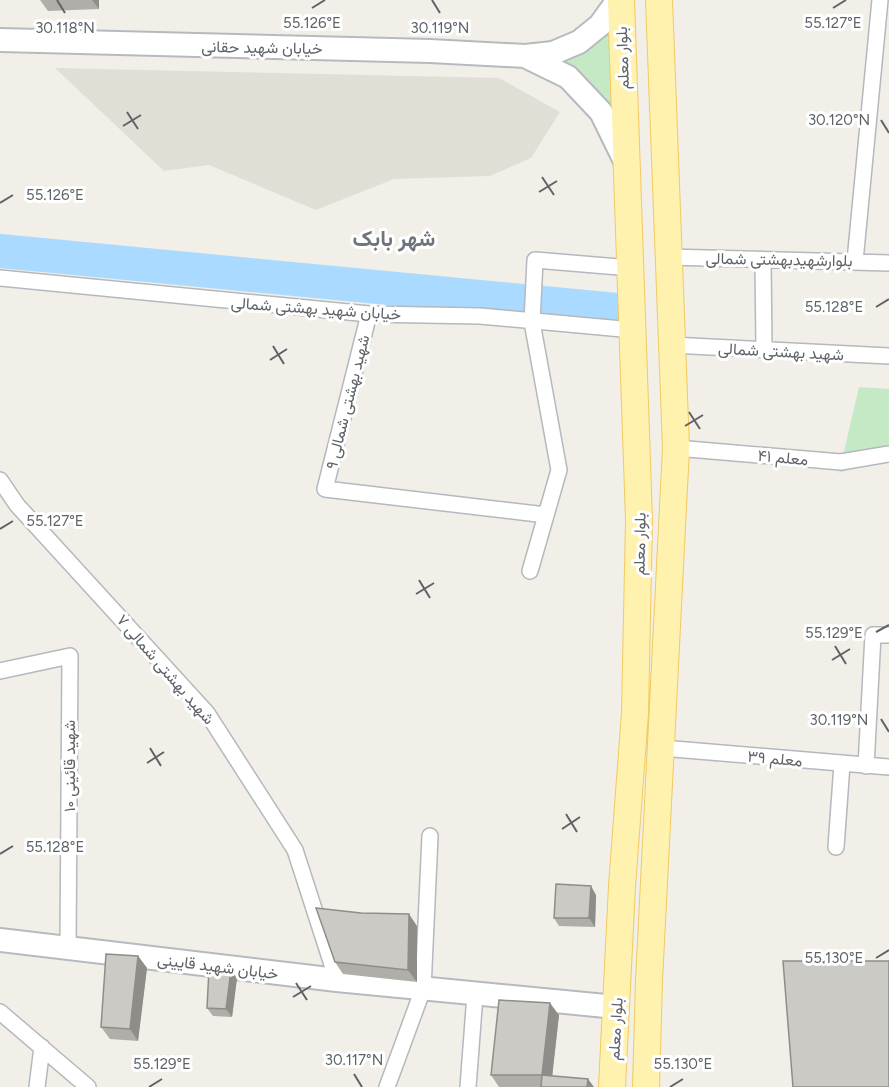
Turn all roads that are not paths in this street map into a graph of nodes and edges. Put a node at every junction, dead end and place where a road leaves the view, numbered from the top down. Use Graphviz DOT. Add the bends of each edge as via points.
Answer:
graph roads {
  1 [pos="619,0"];
  2 [pos="659,0"];
  3 [pos="880,0"];
  4 [pos="0,40"];
  5 [pos="525,56"];
  6 [pos="625,161"];
  7 [pos="668,257"];
  8 [pos="763,260"];
  9 [pos="855,261"];
  10 [pos="889,263"];
  11 [pos="631,268"];
  12 [pos="0,278"];
  13 [pos="369,315"];
  14 [pos="532,322"];
  15 [pos="633,330"];
  16 [pos="672,345"];
  17 [pos="764,350"];
  18 [pos="889,356"];
  19 [pos="676,448"];
  20 [pos="889,454"];
  21 [pos="0,480"];
  22 [pos="546,515"];
  23 [pos="530,572"];
  24 [pos="889,635"];
  25 [pos="0,671"];
  26 [pos="635,713"];
  27 [pos="663,715"];
  28 [pos="662,748"];
  29 [pos="842,764"];
  30 [pos="866,766"];
  31 [pos="889,767"];
  32 [pos="430,836"];
  33 [pos="836,847"];
  34 [pos="0,940"];
  35 [pos="68,947"];
  36 [pos="337,980"];
  37 [pos="423,989"];
  38 [pos="476,995"];
  39 [pos="616,1007"];
  40 [pos="0,1012"];
  41 [pos="42,1047"];
  42 [pos="37,1087"];
  43 [pos="88,1087"];
  44 [pos="387,1087"];
  45 [pos="468,1087"];
  46 [pos="612,1087"];
  47 [pos="646,1087"];
  1 -- 5 [label="main road" via="600,25 579,42 553,53"];
  1 -- 6 [label="main road, بلوار معلم"];
  2 -- 7 [label="main road, بلوار معلم"];
  3 -- 9 [label="street"];
  4 -- 5 [label="main road, خیابان شهید حقانی"];
  5 -- 6 [label="main road" via="568,77 601,112"];
  6 -- 11 [label="main road, بلوار معلم"];
  7 -- 8 [label="street, بلوارشهیدبهشتی شمالی"];
  7 -- 16 [label="main road, بلوار معلم"];
  8 -- 9 [label="street, بلوارشهیدبهشتی شمالی"];
  8 -- 17 [label="street"];
  9 -- 10 [label="street, بلوارشهیدبهشتی شمالی"];
  11 -- 14 [label="street" via="535,260"];
  11 -- 15 [label="main road, بلوار معلم"];
  12 -- 13 [label="street, خیابان شهید بهشتی شمالی"];
  13 -- 14 [label="street, خیابان شهید بهشتی شمالی" via="480,316"];
  13 -- 22 [label="street, شهید بهشتی شمالی ۹" via="325,489"];
  14 -- 15 [label="street, خیابان شهید بهشتی شمالی"];
  14 -- 22 [label="street" via="559,470"];
  15 -- 26 [label="main road, بلوار معلم" via="639,520"];
  16 -- 17 [label="street, شهید بهشتی شمالی"];
  16 -- 19 [label="main road, بلوار معلم"];
  17 -- 18 [label="street, شهید بهشتی شمالی"];
  19 -- 20 [label="street, معلم ۴۱" via="841,462"];
  19 -- 27 [label="main road, بلوار معلم"];
  21 -- 36 [label="street, شهید بهشتی شمالی ۷" via="17,505 207,713 296,850"];
  22 -- 23 [label="street"];
  24 -- 30 [label="street" via="873,635"];
  25 -- 35 [label="street, شهید قائینی ۱۰" via="70,656"];
  26 -- 27 [label="main road"];
  26 -- 39 [label="main road, بلوار معلم"];
  27 -- 28 [label="main road, بلوار معلم"];
  28 -- 29 [label="street, معلم ۳۹"];
  28 -- 47 [label="main road, بلوار معلم"];
  29 -- 30 [label="street, معلم ۳۹"];
  29 -- 33 [label="street"];
  30 -- 31 [label="street, معلم ۳۹"];
  32 -- 37 [label="street"];
  34 -- 35 [label="main road, خیابان شهید قایینی"];
  35 -- 36 [label="main road, خیابان شهید قایینی"];
  36 -- 37 [label="main road, خیابان شهید قایینی"];
  37 -- 38 [label="main road, خیابان شهید قایینی"];
  37 -- 44 [label="street"];
  38 -- 39 [label="main road, خیابان شهید قایینی"];
  38 -- 45 [label="street"];
  39 -- 46 [label="main road, بلوار معلم"];
  40 -- 41 [label="street"];
  41 -- 42 [label="street"];
  41 -- 43 [label="street"];
}
